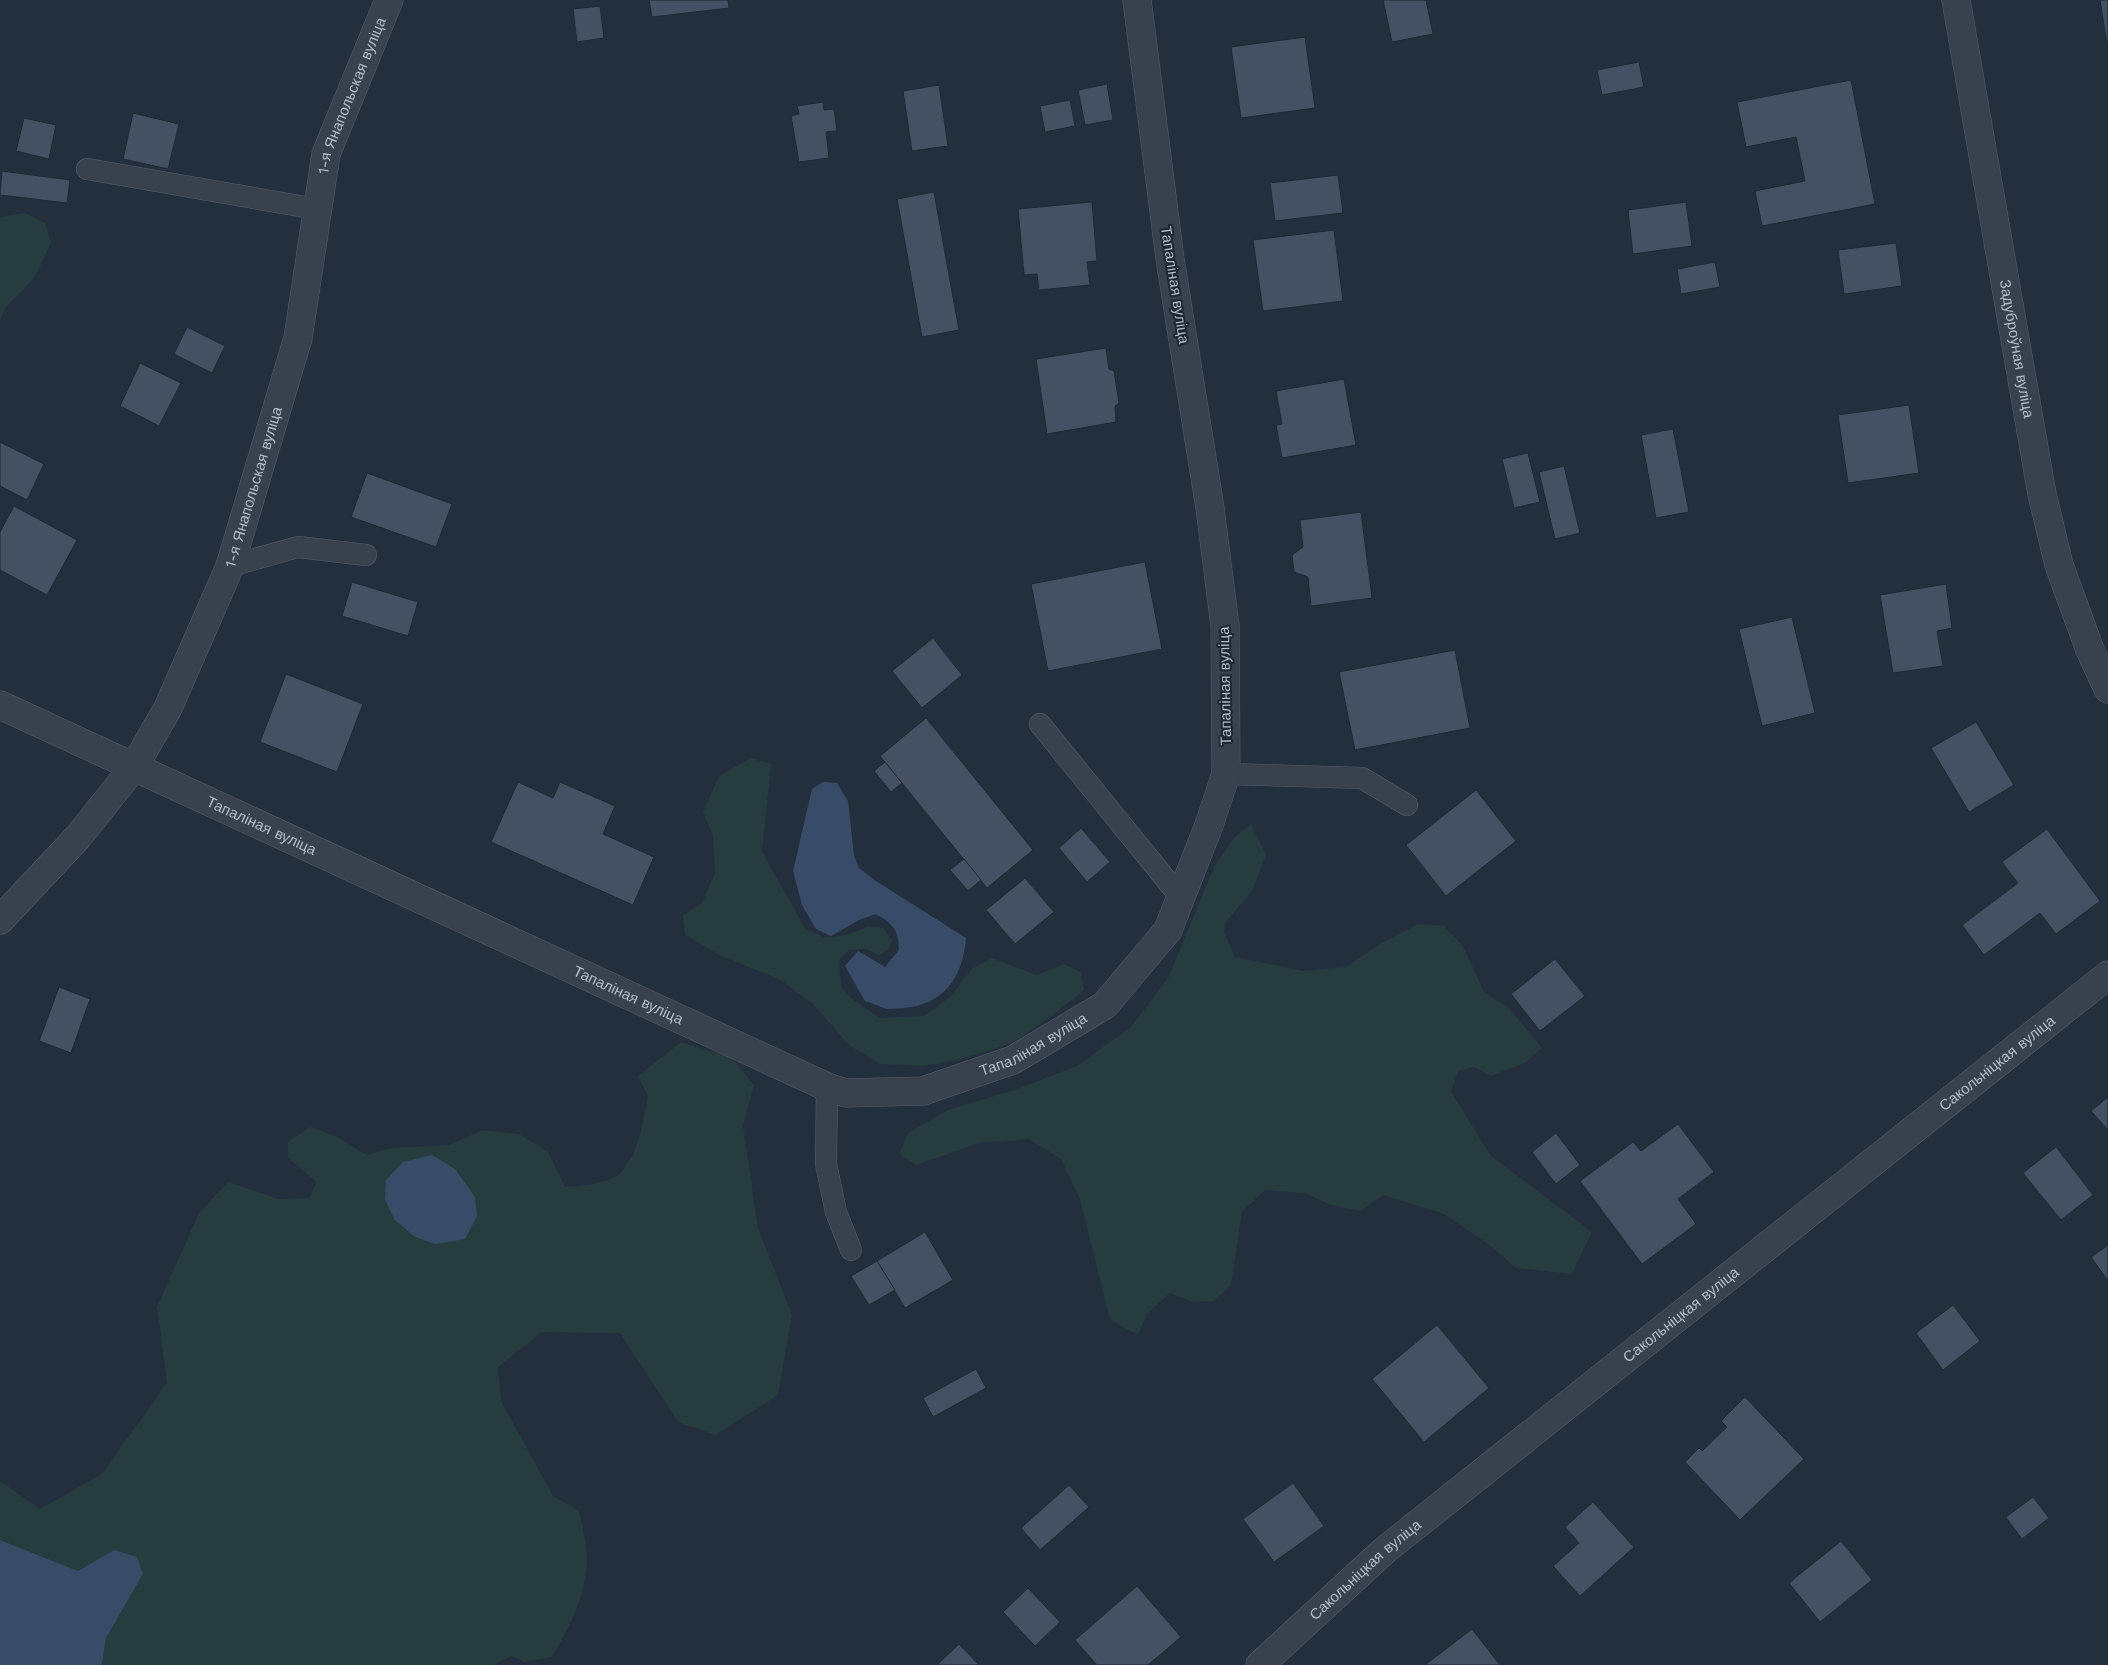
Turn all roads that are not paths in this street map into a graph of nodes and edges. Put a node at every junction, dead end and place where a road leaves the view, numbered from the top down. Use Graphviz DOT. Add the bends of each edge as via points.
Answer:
graph roads {
  1 [pos="389,0"];
  2 [pos="1137,0"];
  3 [pos="1956,0"];
  4 [pos="87,169"];
  5 [pos="317,209"];
  6 [pos="366,555"];
  7 [pos="230,566"];
  8 [pos="2108,689"];
  9 [pos="0,706"];
  10 [pos="1040,724"];
  11 [pos="134,767"];
  12 [pos="1226,774"];
  13 [pos="1407,805"];
  14 [pos="1181,898"];
  15 [pos="0,920"];
  16 [pos="2108,975"];
  17 [pos="827,1087"];
  18 [pos="851,1250"];
  19 [pos="1260,1665"];
  1 -- 5 [label="street, 1-я Янапольская вуліца" via="326,154"];
  2 -- 12 [label="street, Тапаліная вуліца" via="1170,259 1210,508 1225,626"];
  3 -- 8 [label="street, Задуброўная вуліца" via="2042,494 2059,565"];
  4 -- 5 [label="lane"];
  5 -- 7 [label="street, 1-я Янапольская вуліца" via="298,338"];
  6 -- 7 [label="lane" via="298,547"];
  7 -- 11 [label="street, 1-я Янапольская вуліца" via="168,708"];
  9 -- 11 [label="street, Тапаліная вуліца"];
  10 -- 14 [label="lane"];
  11 -- 15 [label="street, 1-я Янапольская вуліца" via="78,837"];
  11 -- 17 [label="street, Тапаліная вуліца"];
  12 -- 13 [label="lane" via="1362,778"];
  12 -- 14 [label="street, Тапаліная вуліца"];
  14 -- 17 [label="street, Тапаліная вуліца" via="1168,930 1105,1005 1013,1060 923,1091 846,1093"];
  16 -- 19 [label="street, Сакольніцкая вуліца" via="1386,1550"];
  17 -- 18 [label="lane" via="826,1164 836,1212"];
}
